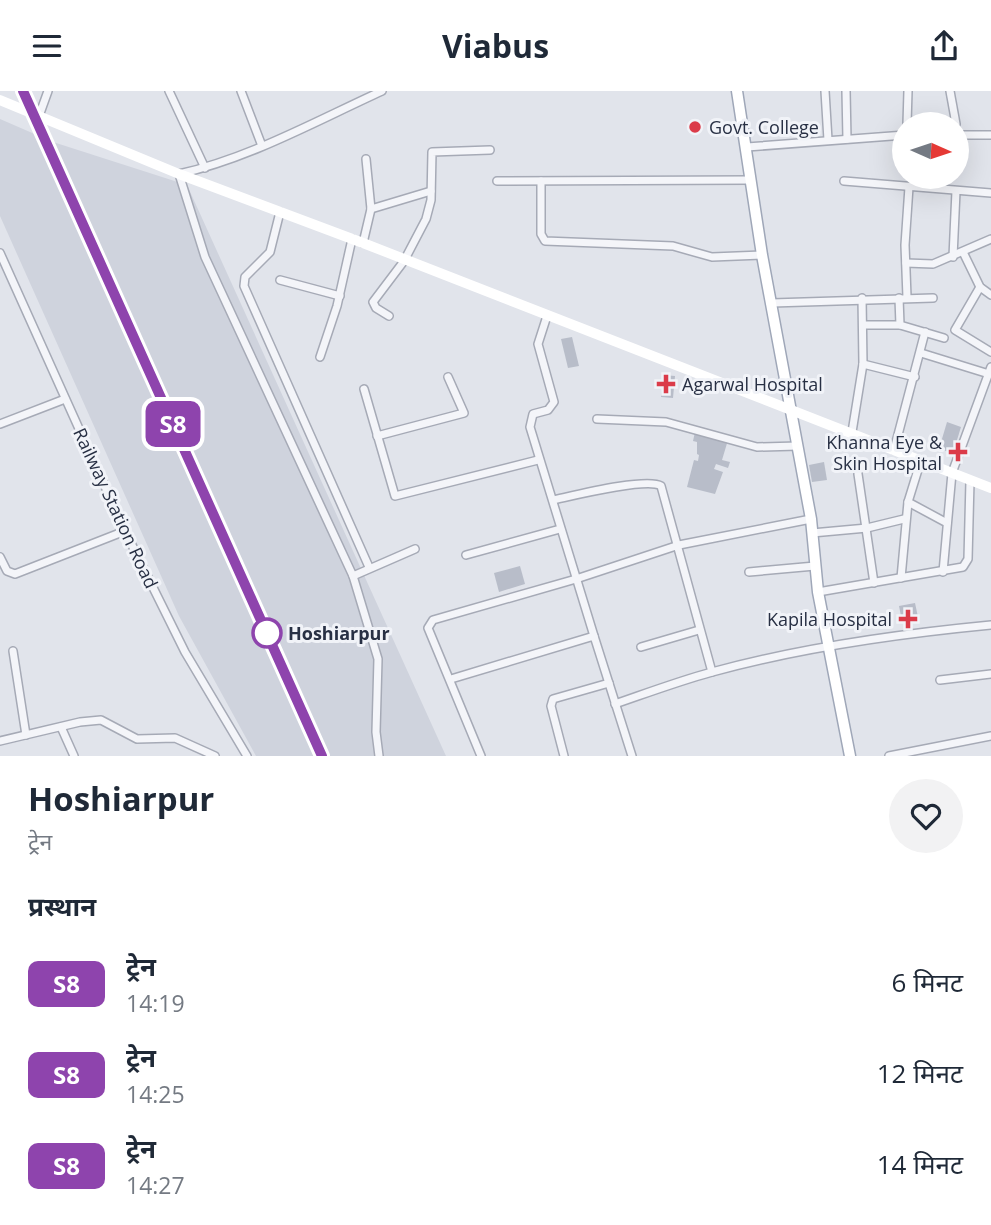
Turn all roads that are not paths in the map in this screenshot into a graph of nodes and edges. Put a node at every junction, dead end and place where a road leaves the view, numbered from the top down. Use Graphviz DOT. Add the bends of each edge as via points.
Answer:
graph roads {
  1 [pos="48,91"];
  2 [pos="169,91"];
  3 [pos="242,91"];
  4 [pos="382,91"];
  5 [pos="737,91"];
  6 [pos="825,91"];
  7 [pos="846,91"];
  8 [pos="908,91"];
  9 [pos="950,91"];
  10 [pos="0,100"];
  11 [pos="907,112"];
  12 [pos="954,112"];
  13 [pos="39,115"];
  14 [pos="970,133"];
  15 [pos="991,135"];
  16 [pos="892,136"];
  17 [pos="846,139"];
  18 [pos="828,140"];
  19 [pos="262,146"];
  20 [pos="747,146"];
  21 [pos="490,151"];
  22 [pos="366,159"];
  23 [pos="205,168"];
  24 [pos="179,174"];
  25 [pos="751,180"];
  26 [pos="497,181"];
  27 [pos="541,181"];
  28 [pos="844,181"];
  29 [pos="892,185"];
  30 [pos="909,189"];
  31 [pos="932,189"];
  32 [pos="431,191"];
  33 [pos="956,191"];
  34 [pos="991,193"];
  35 [pos="371,209"];
  36 [pos="280,212"];
  37 [pos="352,239"];
  38 [pos="991,239"];
  39 [pos="363,243"];
  40 [pos="963,252"];
  41 [pos="0,253"];
  42 [pos="762,255"];
  43 [pos="953,257"];
  44 [pos="404,261"];
  45 [pos="906,263"];
  46 [pos="280,280"];
  47 [pos="980,287"];
  48 [pos="991,295"];
  49 [pos="340,296"];
  50 [pos="862,298"];
  51 [pos="903,298"];
  52 [pos="933,298"];
  53 [pos="772,303"];
  54 [pos="389,316"];
  55 [pos="547,316"];
  56 [pos="863,325"];
  57 [pos="900,325"];
  58 [pos="925,333"];
  59 [pos="944,338"];
  60 [pos="991,352"];
  61 [pos="921,353"];
  62 [pos="320,357"];
  63 [pos="863,364"];
  64 [pos="990,370"];
  65 [pos="448,377"];
  66 [pos="915,377"];
  67 [pos="364,389"];
  68 [pos="65,399"];
  69 [pos="791,409"];
  70 [pos="597,419"];
  71 [pos="0,424"];
  72 [pos="852,432"];
  73 [pos="377,436"];
  74 [pos="798,446"];
  75 [pos="894,450"];
  76 [pos="538,460"];
  77 [pos="921,460"];
  78 [pos="952,473"];
  79 [pos="859,474"];
  80 [pos="970,481"];
  81 [pos="991,488"];
  82 [pos="552,500"];
  83 [pos="908,502"];
  84 [pos="811,519"];
  85 [pos="904,519"];
  86 [pos="947,523"];
  87 [pos="867,528"];
  88 [pos="560,529"];
  89 [pos="125,531"];
  90 [pos="812,533"];
  91 [pos="679,545"];
  92 [pos="415,549"];
  93 [pos="466,555"];
  94 [pos="0,557"];
  95 [pos="815,566"];
  96 [pos="369,567"];
  97 [pos="748,572"];
  98 [pos="943,572"];
  99 [pos="352,576"];
  100 [pos="901,578"];
  101 [pos="576,579"];
  102 [pos="874,583"];
  103 [pos="818,592"];
  104 [pos="991,625"];
  105 [pos="699,630"];
  106 [pos="594,636"];
  107 [pos="828,646"];
  108 [pos="641,647"];
  109 [pos="13,651"];
  110 [pos="712,672"];
  111 [pos="991,674"];
  112 [pos="451,679"];
  113 [pos="940,680"];
  114 [pos="609,683"];
  115 [pos="615,703"];
  116 [pos="61,727"];
  117 [pos="26,735"];
  118 [pos="991,736"];
  119 [pos="0,741"];
  120 [pos="74,756"];
  121 [pos="215,756"];
  122 [pos="247,756"];
  123 [pos="379,756"];
  124 [pos="481,756"];
  125 [pos="564,756"];
  126 [pos="632,756"];
  127 [pos="850,756"];
  128 [pos="889,756"];
  1 -- 13 [label="street"];
  2 -- 23 [label="street"];
  3 -- 19 [label="street"];
  4 -- 19 [label="street"];
  5 -- 20 [label="main road"];
  6 -- 18 [label="street"];
  7 -- 17 [label="street"];
  8 -- 11 [label="street"];
  9 -- 12 [label="street"];
  10 -- 13 [label="main road"];
  13 -- 24 [label="main road"];
  14 -- 15 [label="street"];
  16 -- 17 [label="street"];
  17 -- 18 [label="street"];
  18 -- 20 [label="street"];
  19 -- 23 [label="street"];
  20 -- 25 [label="main road"];
  21 -- 32 [label="street" via="432,152"];
  22 -- 35 [label="street"];
  23 -- 24 [label="street"];
  24 -- 36 [label="main road"];
  24 -- 99 [label="street" via="205,257"];
  25 -- 27 [label="street"];
  25 -- 42 [label="main road"];
  26 -- 27 [label="street"];
  27 -- 42 [label="street" via="541,234 545,241 673,246 712,257"];
  28 -- 29 [label="street"];
  30 -- 45 [label="street"];
  31 -- 33 [label="street"];
  32 -- 35 [label="street"];
  32 -- 44 [label="street" via="426,219"];
  33 -- 34 [label="street"];
  33 -- 43 [label="street"];
  35 -- 39 [label="street"];
  36 -- 37 [label="main road"];
  36 -- 96 [label="street" via="270,252 245,277 243,286"];
  37 -- 39 [label="main road"];
  37 -- 49 [label="street"];
  38 -- 40 [label="street"];
  39 -- 44 [label="main road"];
  40 -- 43 [label="street"];
  40 -- 47 [label="street"];
  41 -- 68 [label="street, Railway Station Road"];
  42 -- 53 [label="main road"];
  43 -- 45 [label="street" via="933,264"];
  44 -- 54 [label="street" via="373,302"];
  44 -- 55 [label="main road"];
  45 -- 51 [label="street"];
  46 -- 49 [label="street"];
  47 -- 48 [label="street"];
  47 -- 60 [label="street" via="955,330"];
  49 -- 62 [label="street"];
  50 -- 51 [label="street"];
  50 -- 53 [label="street"];
  50 -- 56 [label="street"];
  51 -- 52 [label="street"];
  51 -- 57 [label="street"];
  53 -- 69 [label="main road"];
  55 -- 69 [label="main road"];
  55 -- 76 [label="street" via="538,344 554,402 548,410 533,414 529,422"];
  56 -- 57 [label="street"];
  56 -- 63 [label="street"];
  57 -- 58 [label="street"];
  58 -- 59 [label="street"];
  58 -- 61 [label="street"];
  61 -- 64 [label="street"];
  61 -- 66 [label="street"];
  63 -- 66 [label="street"];
  63 -- 72 [label="street"];
  64 -- 78 [label="street"];
  65 -- 73 [label="street" via="464,412"];
  66 -- 75 [label="street"];
  67 -- 73 [label="street"];
  68 -- 71 [label="street"];
  68 -- 89 [label="street, Railway Station Road"];
  69 -- 72 [label="main road"];
  69 -- 74 [label="main road"];
  70 -- 74 [label="street" via="667,422 757,447"];
  72 -- 75 [label="main road"];
  73 -- 76 [label="street" via="397,497"];
  74 -- 84 [label="main road"];
  75 -- 77 [label="main road"];
  76 -- 82 [label="street"];
  77 -- 78 [label="main road"];
  77 -- 83 [label="street"];
  78 -- 80 [label="main road"];
  78 -- 86 [label="street"];
  79 -- 87 [label="street"];
  80 -- 81 [label="main road"];
  80 -- 98 [label="street" via="967,564"];
  82 -- 88 [label="street"];
  82 -- 91 [label="street" via="657,483"];
  83 -- 85 [label="street"];
  83 -- 86 [label="street"];
  84 -- 90 [label="main road"];
  84 -- 91 [label="street"];
  85 -- 87 [label="street"];
  85 -- 100 [label="street"];
  86 -- 98 [label="street"];
  87 -- 90 [label="street"];
  87 -- 102 [label="street"];
  88 -- 93 [label="street"];
  88 -- 101 [label="street"];
  89 -- 94 [label="street" via="15,574 7,571"];
  89 -- 122 [label="street, Railway Station Road" via="185,652"];
  90 -- 95 [label="main road"];
  91 -- 101 [label="street"];
  91 -- 105 [label="street"];
  92 -- 96 [label="street"];
  95 -- 97 [label="street"];
  95 -- 103 [label="main road"];
  96 -- 99 [label="street"];
  98 -- 100 [label="street"];
  99 -- 123 [label="street" via="378,659"];
  100 -- 102 [label="street"];
  101 -- 106 [label="street"];
  101 -- 112 [label="street" via="433,620 430,636"];
  102 -- 103 [label="street"];
  103 -- 107 [label="main road"];
  104 -- 107 [label="street"];
  105 -- 108 [label="street"];
  105 -- 110 [label="street"];
  106 -- 112 [label="street"];
  106 -- 114 [label="street"];
  107 -- 110 [label="street"];
  107 -- 127 [label="main road"];
  109 -- 117 [label="street"];
  110 -- 115 [label="street"];
  111 -- 113 [label="street"];
  112 -- 124 [label="street"];
  114 -- 115 [label="street"];
  114 -- 125 [label="street" via="553,699"];
  115 -- 126 [label="street"];
  116 -- 117 [label="street"];
  116 -- 120 [label="street"];
  116 -- 121 [label="street" via="101,720 137,739 175,738"];
  117 -- 119 [label="street"];
  118 -- 128 [label="street"];
}
